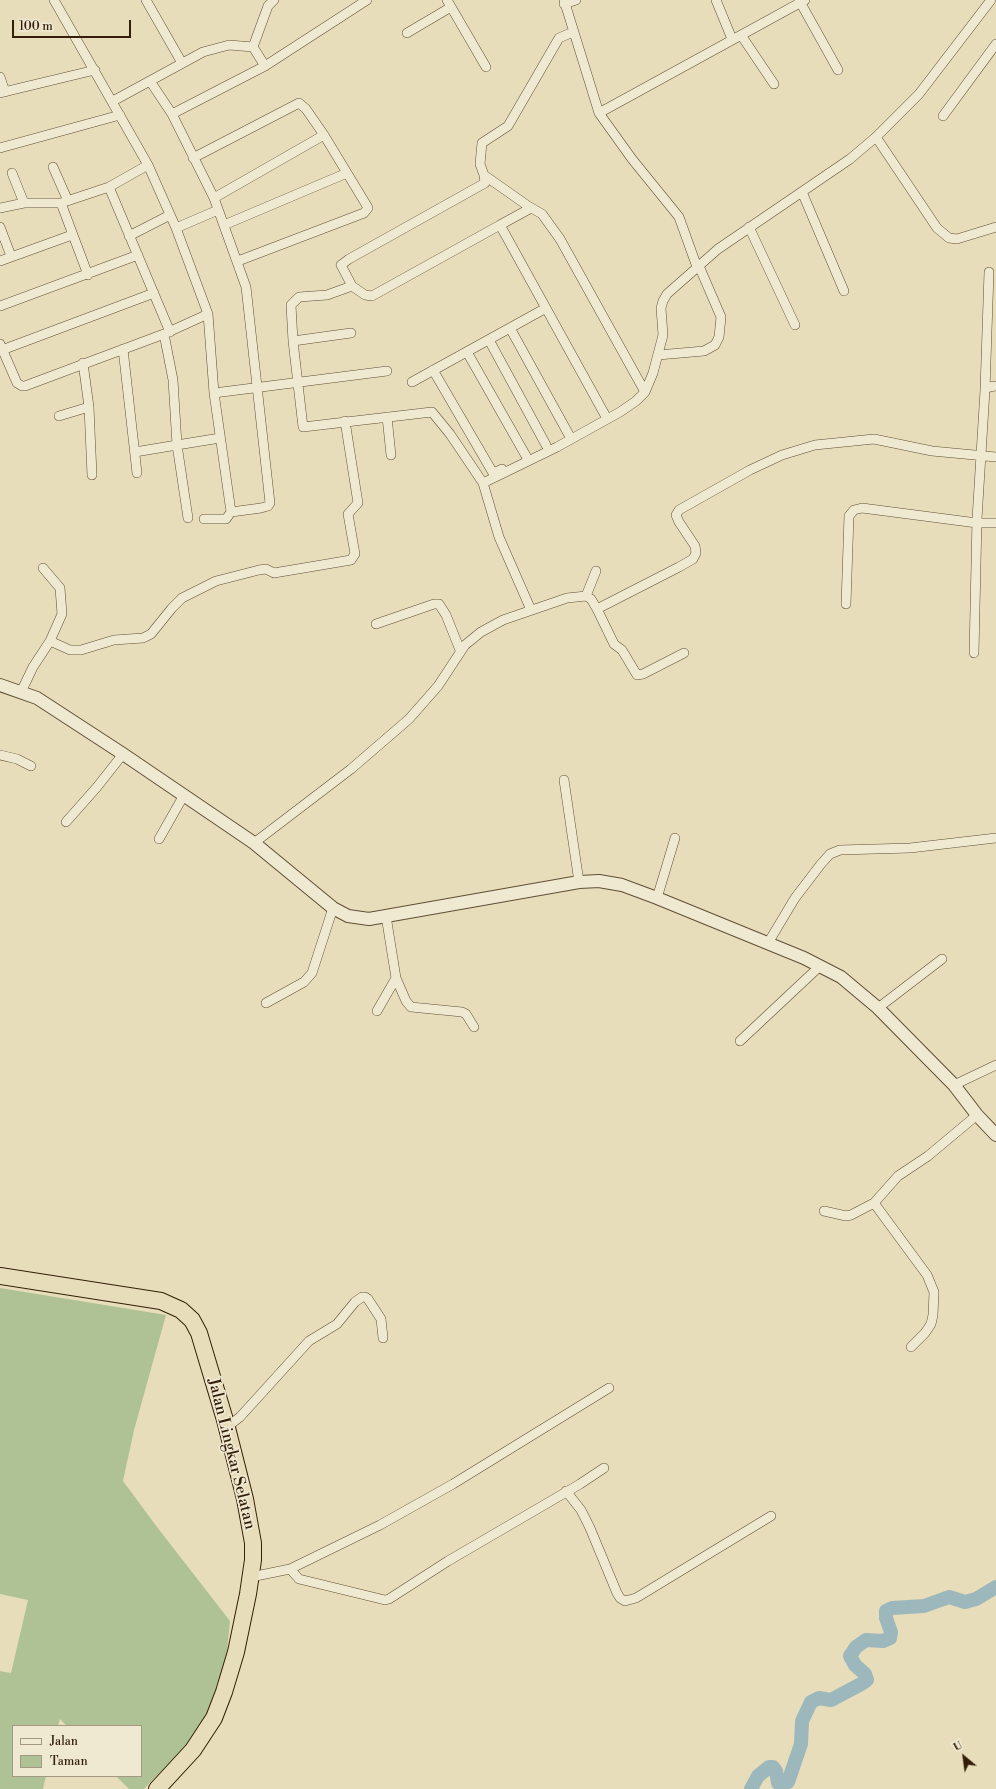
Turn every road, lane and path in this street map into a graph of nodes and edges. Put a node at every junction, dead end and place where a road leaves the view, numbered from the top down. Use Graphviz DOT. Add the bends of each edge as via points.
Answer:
graph roads {
  1 [pos="54,0"];
  2 [pos="146,0"];
  3 [pos="274,0"];
  4 [pos="367,0"];
  5 [pos="576,0"];
  6 [pos="716,0"];
  7 [pos="991,0"];
  8 [pos="801,1"];
  9 [pos="564,2"];
  10 [pos="449,3"];
  11 [pos="573,32"];
  12 [pos="407,33"];
  13 [pos="736,37"];
  14 [pos="996,44"];
  15 [pos="253,47"];
  16 [pos="182,63"];
  17 [pos="264,66"];
  18 [pos="486,67"];
  19 [pos="95,70"];
  20 [pos="838,70"];
  21 [pos="0,77"];
  22 [pos="150,81"];
  23 [pos="774,84"];
  24 [pos="3,93"];
  25 [pos="112,101"];
  26 [pos="598,113"];
  27 [pos="172,114"];
  28 [pos="120,115"];
  29 [pos="943,116"];
  30 [pos="324,135"];
  31 [pos="876,137"];
  32 [pos="0,148"];
  33 [pos="193,158"];
  34 [pos="148,165"];
  35 [pos="53,167"];
  36 [pos="12,173"];
  37 [pos="347,173"];
  38 [pos="484,175"];
  39 [pos="109,187"];
  40 [pos="802,192"];
  41 [pos="214,198"];
  42 [pos="64,202"];
  43 [pos="24,203"];
  44 [pos="0,208"];
  45 [pos="531,208"];
  46 [pos="218,210"];
  47 [pos="170,216"];
  48 [pos="224,225"];
  49 [pos="500,225"];
  50 [pos="0,227"];
  51 [pos="749,227"];
  52 [pos="996,227"];
  53 [pos="176,228"];
  54 [pos="72,235"];
  55 [pos="129,236"];
  56 [pos="138,255"];
  57 [pos="12,256"];
  58 [pos="0,261"];
  59 [pos="238,261"];
  60 [pos="698,266"];
  61 [pos="989,272"];
  62 [pos="88,275"];
  63 [pos="352,286"];
  64 [pos="844,291"];
  65 [pos="154,293"];
  66 [pos="0,306"];
  67 [pos="546,308"];
  68 [pos="208,314"];
  69 [pos="795,325"];
  70 [pos="510,328"];
  71 [pos="167,333"];
  72 [pos="351,333"];
  73 [pos="489,340"];
  74 [pos="293,341"];
  75 [pos="1,347"];
  76 [pos="123,349"];
  77 [pos="466,352"];
  78 [pos="658,355"];
  79 [pos="83,363"];
  80 [pos="433,370"];
  81 [pos="387,371"];
  82 [pos="412,382"];
  83 [pos="298,383"];
  84 [pos="996,386"];
  85 [pos="256,387"];
  86 [pos="985,390"];
  87 [pos="645,392"];
  88 [pos="214,393"];
  89 [pos="89,406"];
  90 [pos="59,416"];
  91 [pos="387,416"];
  92 [pos="606,417"];
  93 [pos="345,422"];
  94 [pos="569,435"];
  95 [pos="220,438"];
  96 [pos="177,445"];
  97 [pos="546,445"];
  98 [pos="135,452"];
  99 [pos="391,455"];
  100 [pos="526,456"];
  101 [pos="980,456"];
  102 [pos="996,457"];
  103 [pos="137,473"];
  104 [pos="92,475"];
  105 [pos="482,483"];
  106 [pos="231,512"];
  107 [pos="188,518"];
  108 [pos="204,519"];
  109 [pos="977,523"];
  110 [pos="996,523"];
  111 [pos="43,568"];
  112 [pos="596,571"];
  113 [pos="586,596"];
  114 [pos="846,604"];
  115 [pos="597,609"];
  116 [pos="531,610"];
  117 [pos="376,624"];
  118 [pos="50,641"];
  119 [pos="460,650"];
  120 [pos="974,652"];
  121 [pos="684,653"];
  122 [pos="0,685"];
  123 [pos="21,692"];
  124 [pos="123,754"];
  125 [pos="0,755"];
  126 [pos="31,766"];
  127 [pos="564,780"];
  128 [pos="184,795"];
  129 [pos="66,822"];
  130 [pos="675,838"];
  131 [pos="996,838"];
  132 [pos="159,839"];
  133 [pos="254,843"];
  134 [pos="579,882"];
  135 [pos="657,898"];
  136 [pos="333,908"];
  137 [pos="386,916"];
  138 [pos="768,943"];
  139 [pos="942,959"];
  140 [pos="820,966"];
  141 [pos="396,978"];
  142 [pos="266,1004"];
  143 [pos="878,1008"];
  144 [pos="377,1012"];
  145 [pos="474,1028"];
  146 [pos="740,1041"];
  147 [pos="996,1065"];
  148 [pos="954,1085"];
  149 [pos="977,1115"];
  150 [pos="996,1135"];
  151 [pos="874,1203"];
  152 [pos="824,1211"];
  153 [pos="0,1276"];
  154 [pos="383,1338"];
  155 [pos="911,1347"];
  156 [pos="609,1388"];
  157 [pos="227,1427"];
  158 [pos="604,1468"];
  159 [pos="566,1491"];
  160 [pos="771,1516"];
  161 [pos="290,1569"];
  162 [pos="251,1577"];
  163 [pos="157,1789"];
  1 -- 19 [label="street"];
  2 -- 16 [label="street"];
  3 -- 15 [label="street" via="268,6"];
  4 -- 17 [label="street"];
  5 -- 9 [label="street"];
  6 -- 13 [label="street"];
  7 -- 31 [label="street" via="919,94"];
  8 -- 13 [label="street"];
  8 -- 20 [label="street"];
  9 -- 11 [label="street"];
  10 -- 12 [label="street"];
  10 -- 18 [label="street"];
  11 -- 26 [label="street"];
  11 -- 38 [label="street" via="559,38 508,126 482,143 480,164"];
  13 -- 23 [label="street"];
  13 -- 26 [label="street"];
  14 -- 29 [label="street"];
  15 -- 16 [label="street" via="229,46 202,52"];
  15 -- 17 [label="street"];
  16 -- 22 [label="street"];
  17 -- 27 [label="street"];
  19 -- 24 [label="street"];
  19 -- 25 [label="street"];
  21 -- 24 [label="street"];
  22 -- 25 [label="street"];
  22 -- 27 [label="street"];
  25 -- 28 [label="street"];
  26 -- 60 [label="street" via="632,160 680,217"];
  27 -- 33 [label="street"];
  28 -- 32 [label="street"];
  28 -- 34 [label="street"];
  30 -- 33 [label="street" via="299,103"];
  30 -- 37 [label="street"];
  30 -- 41 [label="street"];
  31 -- 40 [label="street" via="850,159"];
  31 -- 52 [label="street" via="937,228 949,238 957,239"];
  33 -- 41 [label="street"];
  34 -- 39 [label="street"];
  34 -- 47 [label="street"];
  35 -- 42 [label="street"];
  36 -- 43 [label="street"];
  37 -- 48 [label="street"];
  37 -- 59 [label="street" via="367,206 366,211"];
  38 -- 45 [label="street"];
  38 -- 63 [label="street" via="485,183 341,265"];
  39 -- 42 [label="street"];
  39 -- 55 [label="street"];
  40 -- 51 [label="street"];
  40 -- 64 [label="street"];
  41 -- 46 [label="street"];
  42 -- 43 [label="street"];
  42 -- 54 [label="street"];
  43 -- 44 [label="street"];
  45 -- 49 [label="street"];
  45 -- 87 [label="street" via="542,214 560,239"];
  46 -- 48 [label="street"];
  46 -- 53 [label="street"];
  47 -- 53 [label="street"];
  47 -- 55 [label="street"];
  48 -- 59 [label="street"];
  49 -- 63 [label="street" via="372,296 365,295"];
  49 -- 67 [label="street"];
  50 -- 57 [label="street"];
  51 -- 60 [label="street"];
  51 -- 69 [label="street"];
  53 -- 68 [label="street"];
  54 -- 57 [label="street"];
  54 -- 62 [label="street"];
  55 -- 56 [label="street"];
  56 -- 62 [label="street"];
  56 -- 65 [label="street"];
  57 -- 58 [label="street"];
  59 -- 85 [label="street" via="246,287"];
  60 -- 78 [label="street" via="663,300 663,335"];
  60 -- 78 [label="street" via="720,317 719,337 715,344 704,351"];
  61 -- 86 [label="street"];
  62 -- 66 [label="street"];
  63 -- 74 [label="street" via="327,295 299,297 290,305"];
  65 -- 71 [label="street"];
  65 -- 75 [label="street"];
  67 -- 70 [label="street"];
  67 -- 92 [label="street"];
  68 -- 71 [label="street"];
  68 -- 88 [label="street"];
  70 -- 73 [label="street"];
  70 -- 94 [label="street"];
  71 -- 76 [label="street"];
  71 -- 96 [label="street"];
  72 -- 74 [label="street"];
  73 -- 77 [label="street"];
  73 -- 97 [label="street"];
  74 -- 83 [label="street"];
  75 -- 79 [label="street" via="17,383 22,386"];
  76 -- 79 [label="street"];
  76 -- 98 [label="street"];
  77 -- 80 [label="street"];
  77 -- 100 [label="street"];
  78 -- 87 [label="street"];
  79 -- 89 [label="street"];
  80 -- 82 [label="street"];
  80 -- 100 [label="street" via="493,473"];
  81 -- 83 [label="street"];
  83 -- 85 [label="street"];
  83 -- 93 [label="street" via="303,427"];
  84 -- 86 [label="street"];
  85 -- 88 [label="street"];
  85 -- 106 [label="street" via="270,503 261,508"];
  86 -- 101 [label="street"];
  87 -- 92 [label="street" via="636,401"];
  88 -- 95 [label="street"];
  89 -- 90 [label="street"];
  89 -- 104 [label="street"];
  91 -- 93 [label="street"];
  91 -- 99 [label="street"];
  91 -- 105 [label="street" via="432,412 450,434"];
  92 -- 94 [label="street"];
  92 -- 105 [label="street" via="557,447"];
  93 -- 118 [label="street" via="358,503 348,514 355,554 351,560 274,574 266,569 259,570 216,581 182,598 151,634 143,638 114,640 81,650 70,650"];
  94 -- 97 [label="street"];
  95 -- 96 [label="street"];
  95 -- 106 [label="street"];
  96 -- 98 [label="street"];
  96 -- 107 [label="street"];
  97 -- 100 [label="street"];
  98 -- 103 [label="street"];
  101 -- 102 [label="street"];
  101 -- 109 [label="street"];
  101 -- 115 [label="street" via="932,451 874,439 815,445 782,455 679,510 676,515 678,522 695,546 696,553 693,559"];
  105 -- 116 [label="street" via="499,537"];
  106 -- 108 [label="street" via="226,519"];
  109 -- 110 [label="street"];
  109 -- 114 [label="street" via="862,508 854,510 849,516"];
  109 -- 120 [label="street"];
  111 -- 118 [label="street" via="60,588 62,614"];
  112 -- 113 [label="street"];
  113 -- 115 [label="street"];
  113 -- 116 [label="street" via="567,598"];
  115 -- 121 [label="street" via="614,644 622,650 637,674 643,674"];
  116 -- 119 [label="street" via="503,620 481,632"];
  117 -- 119 [label="street" via="439,604"];
  118 -- 123 [label="street"];
  119 -- 133 [label="street" via="438,686 409,719 351,769"];
  122 -- 123 [label="street"];
  123 -- 124 [label="street" via="37,698"];
  124 -- 128 [label="street"];
  124 -- 129 [label="street"];
  125 -- 126 [label="street"];
  127 -- 134 [label="street"];
  128 -- 132 [label="street"];
  128 -- 133 [label="street"];
  130 -- 135 [label="street"];
  131 -- 138 [label="street" via="910,848 840,850 830,854 795,898"];
  133 -- 136 [label="street"];
  134 -- 135 [label="street" via="609,882"];
  134 -- 137 [label="street"];
  135 -- 138 [label="street"];
  136 -- 137 [label="street" via="348,916 359,918"];
  136 -- 142 [label="street" via="312,973 304,982"];
  137 -- 141 [label="street"];
  138 -- 140 [label="street"];
  139 -- 143 [label="street"];
  140 -- 143 [label="street" via="841,977"];
  140 -- 146 [label="street"];
  141 -- 144 [label="street"];
  141 -- 145 [label="street" via="406,1001 412,1007 462,1012"];
  143 -- 148 [label="street"];
  147 -- 148 [label="street"];
  148 -- 149 [label="street"];
  149 -- 150 [label="street"];
  149 -- 151 [label="street" via="928,1156 898,1176"];
  151 -- 152 [label="street" via="846,1216"];
  151 -- 155 [label="street" via="927,1275 934,1292 931,1324"];
  153 -- 157 [label="highway, Jalan Lingkar Selatan" via="154,1300 181,1310 192,1320 199,1333"];
  154 -- 157 [label="street" via="381,1319 368,1299 362,1297 337,1324 309,1341 240,1417"];
  156 -- 161 [label="street" via="453,1484 375,1528"];
  157 -- 162 [label="highway, Jalan Lingkar Selatan" via="253,1542"];
  158 -- 159 [label="street"];
  159 -- 160 [label="street" via="581,1510 617,1593 625,1601 636,1598"];
  159 -- 161 [label="street" via="389,1599 299,1579"];
  161 -- 162 [label="street"];
  162 -- 163 [label="highway, Jalan Lingkar Selatan" via="236,1652 214,1718 193,1750"];
}
